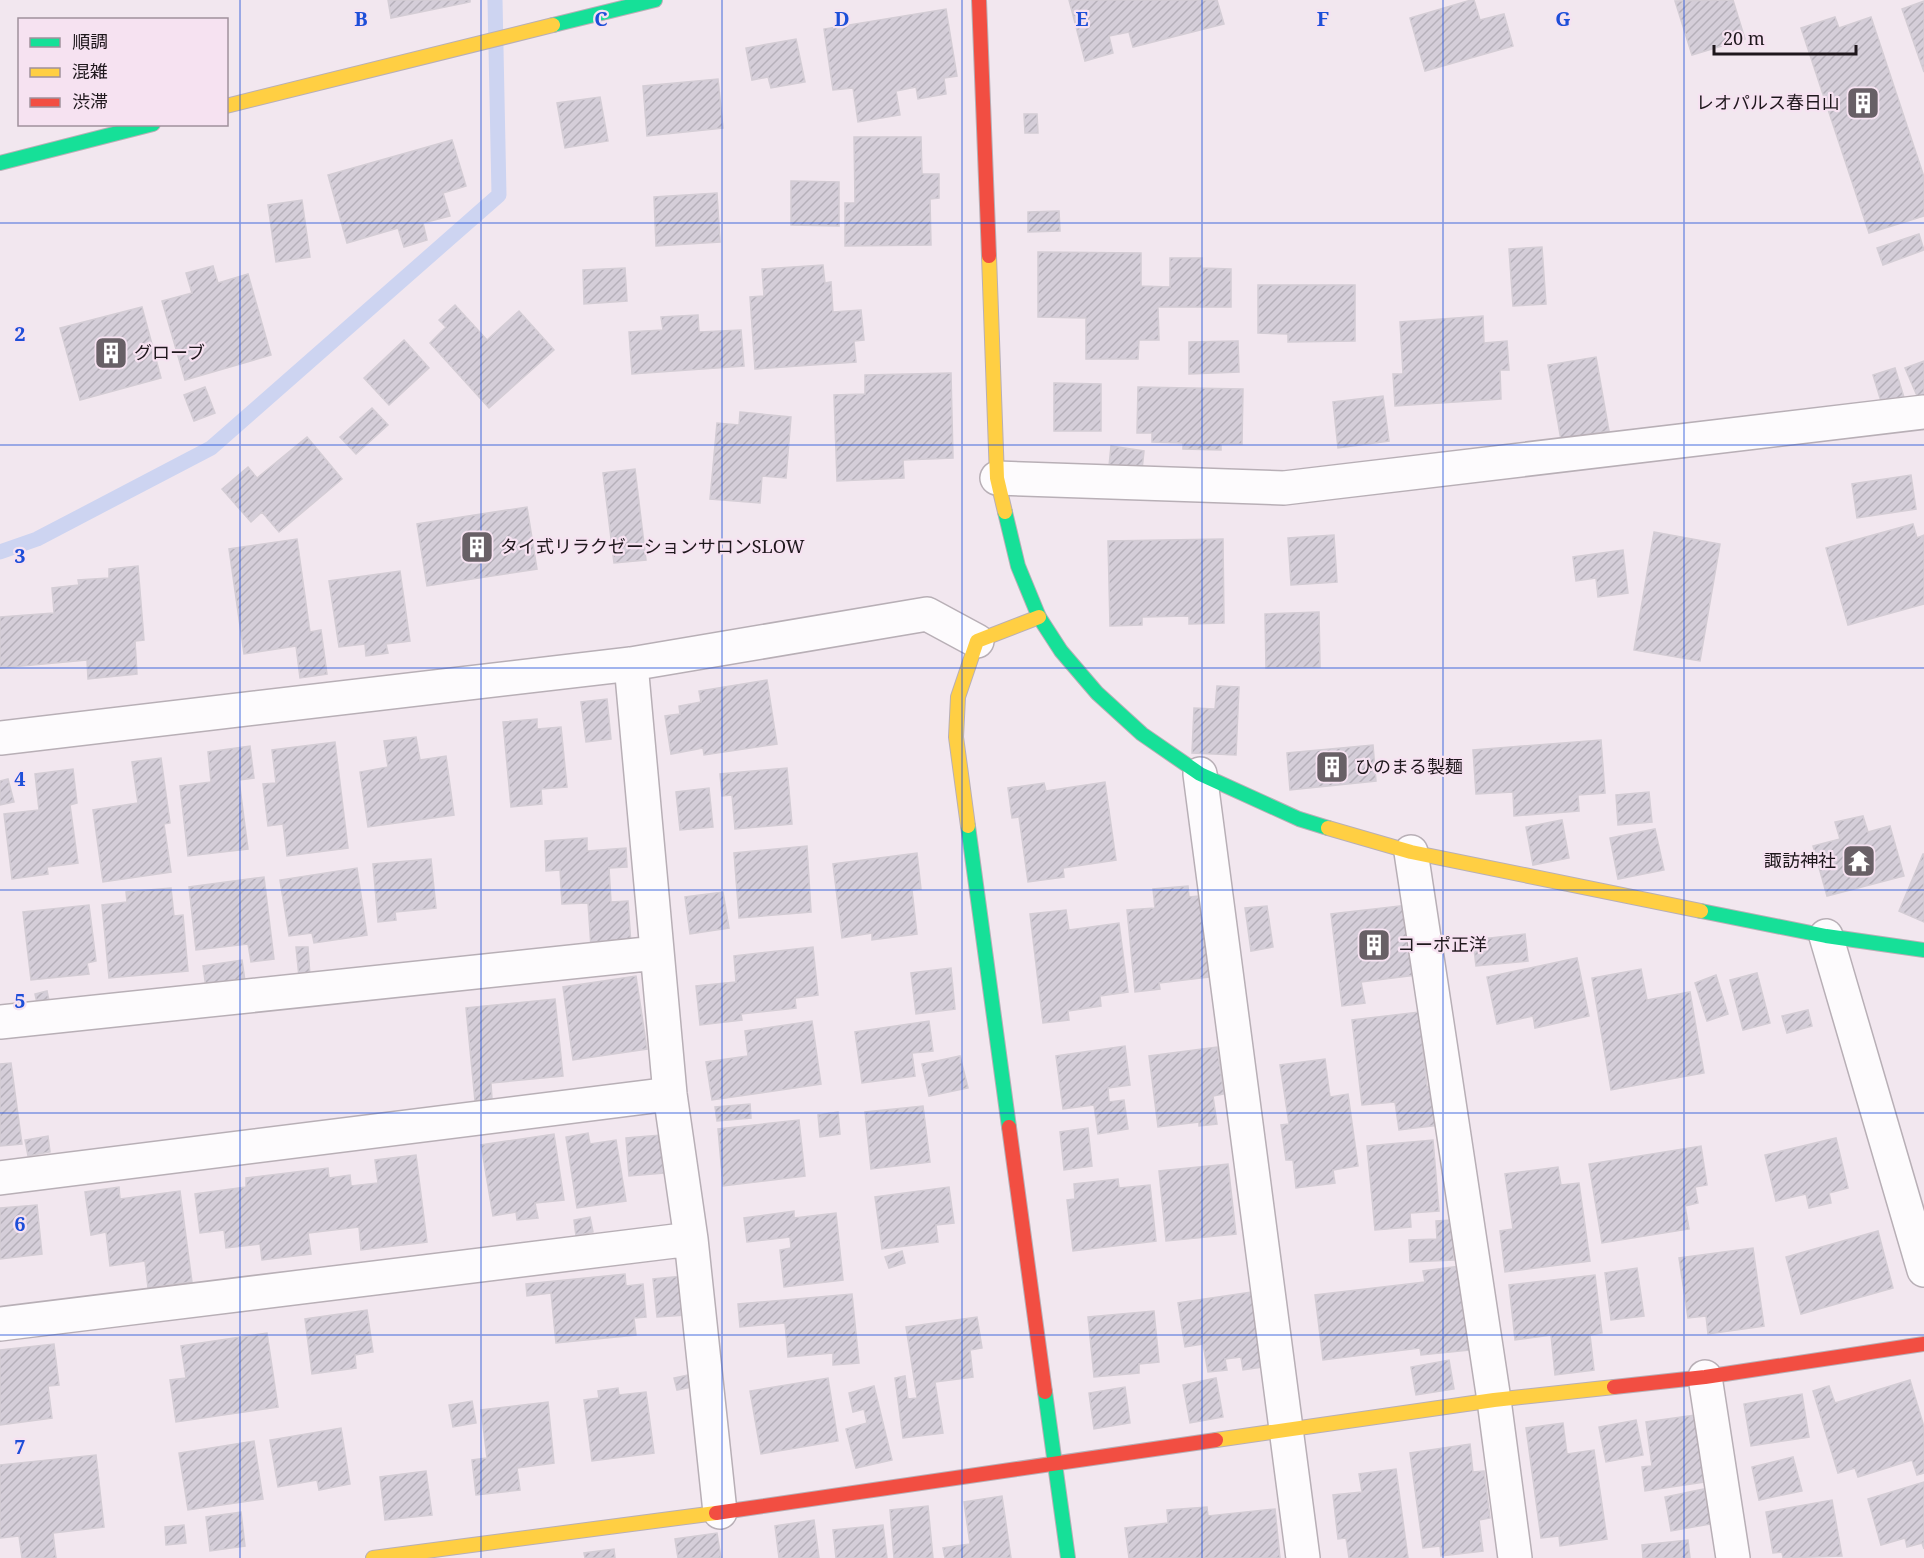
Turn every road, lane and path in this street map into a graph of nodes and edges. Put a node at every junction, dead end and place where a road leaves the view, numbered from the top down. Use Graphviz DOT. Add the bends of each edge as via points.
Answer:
graph roads {
  1 [pos="655,0"];
  2 [pos="979,0"];
  3 [pos="228,106"];
  4 [pos="145,126"];
  5 [pos="0,162"];
  6 [pos="1924,412"];
  7 [pos="997,478"];
  8 [pos="1039,616"];
  9 [pos="977,641"];
  10 [pos="631,664"];
  11 [pos="0,738"];
  12 [pos="1200,774"];
  13 [pos="1411,852"];
  14 [pos="1826,936"];
  15 [pos="1924,950"];
  16 [pos="656,953"];
  17 [pos="0,1022"];
  18 [pos="670,1094"];
  19 [pos="0,1178"];
  20 [pos="691,1239"];
  21 [pos="1924,1270"];
  22 [pos="0,1324"];
  23 [pos="1924,1344"];
  24 [pos="1705,1377"];
  25 [pos="1494,1400"];
  26 [pos="1285,1431"];
  27 [pos="1054,1464"];
  28 [pos="720,1512"];
  29 [pos="491,1550"];
  30 [pos="373,1558"];
  31 [pos="1068,1558"];
  32 [pos="1303,1558"];
  33 [pos="1515,1558"];
  34 [pos="1733,1558"];
  1 -- 3 [label="street"];
  2 -- 7 [label="street"];
  4 -- 5 [label="street"];
  6 -- 7 [label="street" via="1284,488"];
  7 -- 8 [label="street" via="1018,566"];
  8 -- 9 [label="street"];
  8 -- 12 [label="street" via="1061,651 1097,693 1142,734"];
  9 -- 10 [label="street" via="927,614"];
  9 -- 27 [label="street" via="958,697 956,737"];
  10 -- 11 [label="street"];
  10 -- 16 [label="street"];
  12 -- 13 [label="street" via="1299,819"];
  12 -- 26 [label="street"];
  13 -- 14 [label="street"];
  13 -- 25 [label="street"];
  14 -- 15 [label="street"];
  14 -- 21 [label="street"];
  16 -- 17 [label="street"];
  16 -- 18 [label="street"];
  18 -- 19 [label="street"];
  18 -- 20 [label="street"];
  20 -- 22 [label="street"];
  20 -- 28 [label="street"];
  23 -- 24 [label="street"];
  24 -- 25 [label="street"];
  24 -- 34 [label="street"];
  25 -- 26 [label="street"];
  25 -- 33 [label="street"];
  26 -- 27 [label="street"];
  26 -- 32 [label="street"];
  27 -- 28 [label="street"];
  27 -- 31 [label="street"];
  28 -- 29 [label="street"];
  29 -- 30 [label="street"];
}
